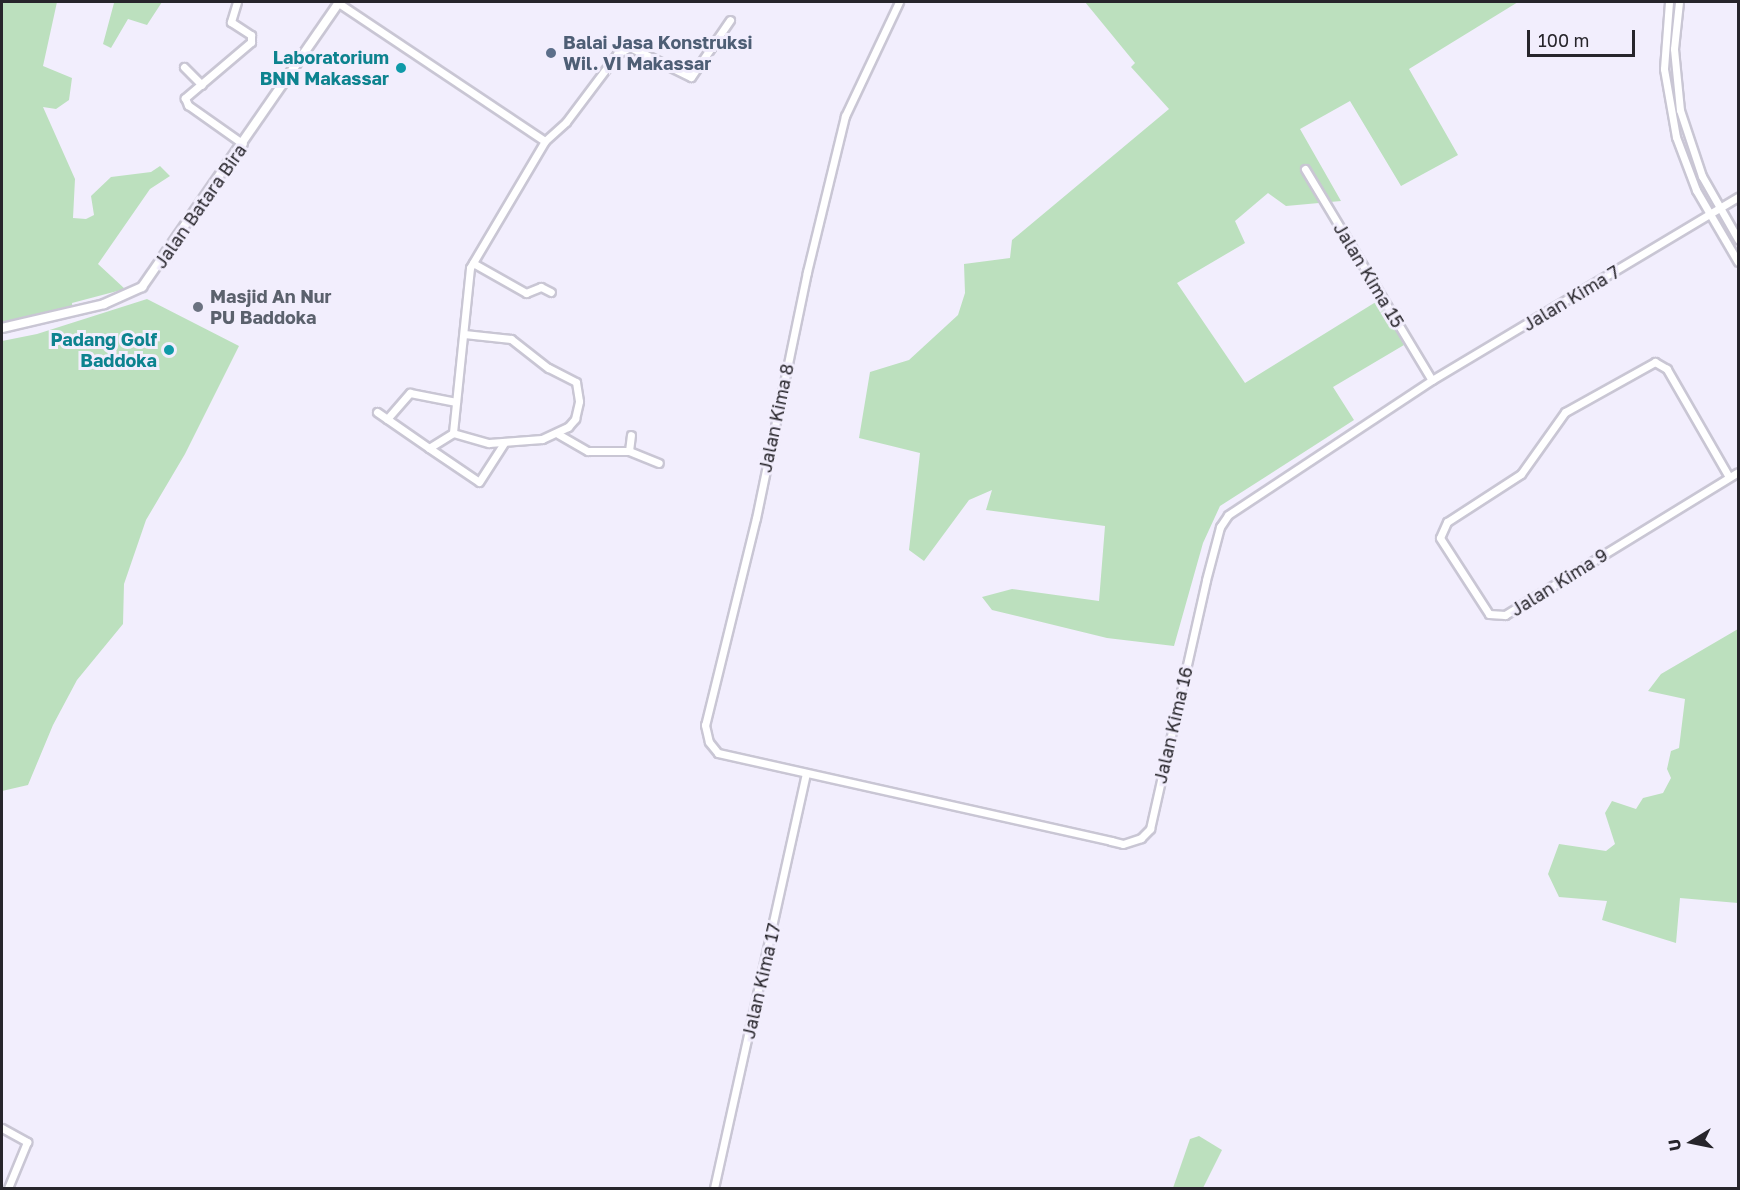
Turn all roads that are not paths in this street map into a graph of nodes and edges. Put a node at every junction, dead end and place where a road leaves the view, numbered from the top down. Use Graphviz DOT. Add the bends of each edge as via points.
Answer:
graph roads {
  1 [pos="237,2"];
  2 [pos="338,2"];
  3 [pos="899,2"];
  4 [pos="1669,2"];
  5 [pos="1679,2"];
  6 [pos="730,20"];
  7 [pos="184,67"];
  8 [pos="202,85"];
  9 [pos="545,141"];
  10 [pos="243,144"];
  11 [pos="1305,169"];
  12 [pos="1738,197"];
  13 [pos="1720,209"];
  14 [pos="1709,215"];
  15 [pos="1738,239"];
  16 [pos="1738,262"];
  17 [pos="473,263"];
  18 [pos="551,292"];
  19 [pos="2,328"];
  20 [pos="464,334"];
  21 [pos="1432,380"];
  22 [pos="456,402"];
  23 [pos="377,412"];
  24 [pos="387,419"];
  25 [pos="453,433"];
  26 [pos="558,434"];
  27 [pos="631,435"];
  28 [pos="504,443"];
  29 [pos="429,448"];
  30 [pos="629,451"];
  31 [pos="659,463"];
  32 [pos="1738,472"];
  33 [pos="1729,477"];
  34 [pos="806,773"];
  35 [pos="2,1128"];
  36 [pos="8,1188"];
  37 [pos="714,1188"];
  1 -- 8 [label="street" via="231,22 253,39"];
  2 -- 9 [label="street"];
  2 -- 10 [label="street, Jalan Batara Bira"];
  3 -- 34 [label="street, Jalan Kima 8" via="845,116 705,726 709,742 718,753"];
  4 -- 14 [label="street" via="1666,97 1685,166"];
  5 -- 13 [label="street" via="1674,49 1680,110 1702,176"];
  6 -- 9 [label="street" via="691,77 630,47 617,54 566,122"];
  7 -- 8 [label="street"];
  8 -- 10 [label="street" via="186,96 186,102"];
  9 -- 17 [label="street"];
  10 -- 19 [label="street, Jalan Batara Bira" via="142,287 104,304"];
  11 -- 21 [label="street, Jalan Kima 15"];
  12 -- 13 [label="street, Jalan Kima 7"];
  13 -- 14 [label="street, Jalan Kima 7"];
  13 -- 15 [label="street"];
  14 -- 16 [label="street"];
  14 -- 21 [label="street, Jalan Kima 7"];
  17 -- 18 [label="street" via="526,292 541,287"];
  17 -- 20 [label="street" via="466,289"];
  20 -- 22 [label="street"];
  20 -- 26 [label="street" via="511,339 548,368 576,382 580,390 575,419"];
  21 -- 34 [label="street, Jalan Kima 16" via="1224,520 1206,580 1150,829 1141,838 1117,843"];
  22 -- 24 [label="street" via="410,393"];
  22 -- 25 [label="street"];
  23 -- 24 [label="street"];
  24 -- 29 [label="street"];
  25 -- 28 [label="street" via="478,441"];
  25 -- 29 [label="street"];
  26 -- 28 [label="street"];
  26 -- 30 [label="street" via="575,447 595,453"];
  27 -- 30 [label="street"];
  28 -- 29 [label="street" via="479,482"];
  30 -- 31 [label="street"];
  32 -- 33 [label="street, Jalan Kima 9"];
  33 -- 33 [label="street, Jalan Kima 9" via="1505,615 1489,614 1440,538 1447,522 1521,474 1565,412 1655,362 1667,369"];
  34 -- 37 [label="street, Jalan Kima 17"];
  35 -- 36 [label="street" via="27,1142"];
}
